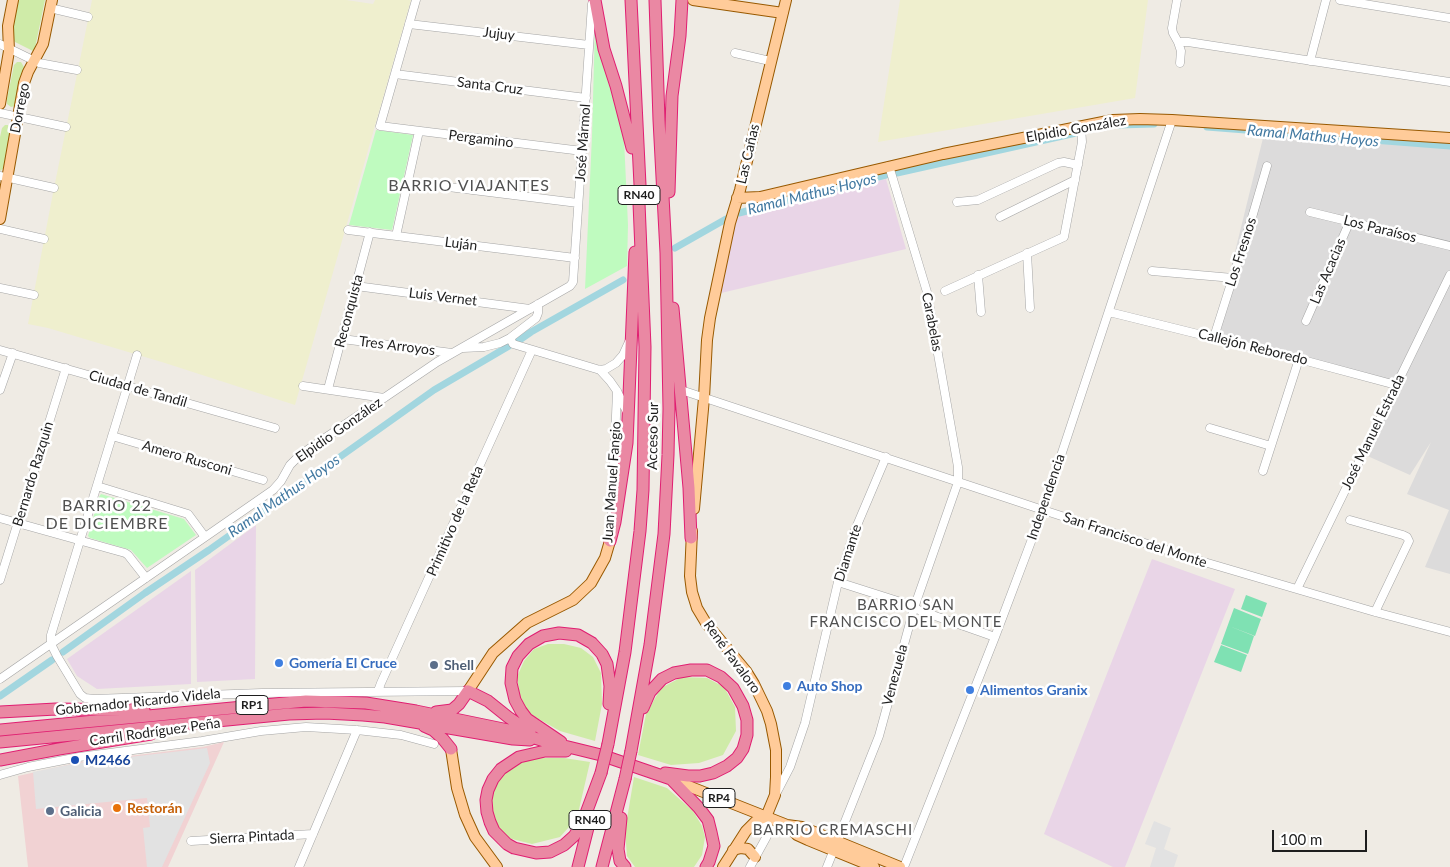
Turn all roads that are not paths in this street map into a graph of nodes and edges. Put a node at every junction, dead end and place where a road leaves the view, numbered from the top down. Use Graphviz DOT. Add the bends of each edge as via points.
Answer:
graph roads {
  1 [pos="13,0"];
  2 [pos="416,0"];
  3 [pos="594,0"];
  4 [pos="682,0"];
  5 [pos="693,0"];
  6 [pos="786,0"];
  7 [pos="1176,0"];
  8 [pos="1326,0"];
  9 [pos="1340,0"];
  10 [pos="51,4"];
  11 [pos="631,5"];
  12 [pos="655,5"];
  13 [pos="783,13"];
  14 [pos="88,17"];
  15 [pos="1450,18"];
  16 [pos="409,24"];
  17 [pos="1178,42"];
  18 [pos="5,45"];
  19 [pos="589,45"];
  20 [pos="735,53"];
  21 [pos="34,60"];
  22 [pos="1310,60"];
  23 [pos="770,61"];
  24 [pos="1180,63"];
  25 [pos="77,70"];
  26 [pos="395,74"];
  27 [pos="1450,82"];
  28 [pos="586,98"];
  29 [pos="0,104"];
  30 [pos="0,113"];
  31 [pos="18,117"];
  32 [pos="1172,120"];
  33 [pos="1082,126"];
  34 [pos="66,127"];
  35 [pos="419,131"];
  36 [pos="1450,138"];
  37 [pos="582,151"];
  38 [pos="1078,165"];
  39 [pos="889,166"];
  40 [pos="1267,166"];
  41 [pos="4,177"];
  42 [pos="1075,180"];
  43 [pos="408,182"];
  44 [pos="640,185"];
  45 [pos="54,188"];
  46 [pos="737,198"];
  47 [pos="957,202"];
  48 [pos="578,203"];
  49 [pos="639,203"];
  50 [pos="1310,212"];
  51 [pos="1000,217"];
  52 [pos="0,219"];
  53 [pos="1350,222"];
  54 [pos="0,229"];
  55 [pos="348,230"];
  56 [pos="370,232"];
  57 [pos="396,236"];
  58 [pos="44,239"];
  59 [pos="1450,246"];
  60 [pos="666,251"];
  61 [pos="1028,253"];
  62 [pos="574,258"];
  63 [pos="1152,271"];
  64 [pos="978,275"];
  65 [pos="1450,275"];
  66 [pos="1233,278"];
  67 [pos="356,286"];
  68 [pos="570,286"];
  69 [pos="0,288"];
  70 [pos="945,291"];
  71 [pos="34,295"];
  72 [pos="538,304"];
  73 [pos="530,308"];
  74 [pos="1030,308"];
  75 [pos="981,312"];
  76 [pos="1109,312"];
  77 [pos="1306,321"];
  78 [pos="632,330"];
  79 [pos="1214,337"];
  80 [pos="510,338"];
  81 [pos="342,339"];
  82 [pos="461,348"];
  83 [pos="0,350"];
  84 [pos="532,350"];
  85 [pos="13,353"];
  86 [pos="452,353"];
  87 [pos="137,355"];
  88 [pos="1299,359"];
  89 [pos="66,368"];
  90 [pos="600,370"];
  91 [pos="1396,385"];
  92 [pos="127,386"];
  93 [pos="303,386"];
  94 [pos="328,389"];
  95 [pos="0,390"];
  96 [pos="681,390"];
  97 [pos="617,391"];
  98 [pos="384,398"];
  99 [pos="704,398"];
  100 [pos="629,416"];
  101 [pos="275,428"];
  102 [pos="1210,428"];
  103 [pos="112,436"];
  104 [pos="1271,446"];
  105 [pos="886,457"];
  106 [pos="1263,471"];
  107 [pos="263,480"];
  108 [pos="958,482"];
  109 [pos="97,486"];
  110 [pos="1043,510"];
  111 [pos="0,518"];
  112 [pos="1350,520"];
  113 [pos="18,523"];
  114 [pos="205,537"];
  115 [pos="691,538"];
  116 [pos="80,541"];
  117 [pos="610,541"];
  118 [pos="146,578"];
  119 [pos="0,580"];
  120 [pos="838,582"];
  121 [pos="1297,589"];
  122 [pos="914,608"];
  123 [pos="1375,612"];
  124 [pos="1450,632"];
  125 [pos="995,637"];
  126 [pos="51,644"];
  127 [pos="0,679"];
  128 [pos="378,691"];
  129 [pos="468,691"];
  130 [pos="201,710"];
  131 [pos="0,712"];
  132 [pos="415,716"];
  133 [pos="202,724"];
  134 [pos="88,728"];
  135 [pos="0,730"];
  136 [pos="357,730"];
  137 [pos="544,741"];
  138 [pos="0,742"];
  139 [pos="434,744"];
  140 [pos="608,744"];
  141 [pos="566,746"];
  142 [pos="451,749"];
  143 [pos="586,751"];
  144 [pos="631,751"];
  145 [pos="0,760"];
  146 [pos="646,770"];
  147 [pos="601,773"];
  148 [pos="0,775"];
  149 [pos="625,779"];
  150 [pos="672,779"];
  151 [pos="775,795"];
  152 [pos="766,817"];
  153 [pos="313,834"];
  154 [pos="191,841"];
  155 [pos="835,846"];
  156 [pos="732,852"];
  157 [pos="752,862"];
  158 [pos="735,866"];
  159 [pos="299,867"];
  160 [pos="497,867"];
  161 [pos="578,867"];
  162 [pos="602,867"];
  163 [pos="625,867"];
  164 [pos="706,867"];
  165 [pos="723,867"];
  166 [pos="827,867"];
  167 [pos="874,867"];
  168 [pos="900,867"];
  169 [pos="904,867"];
  1 -- 18 [label="main road, Dorrego"];
  2 -- 16 [label="street"];
  3 -- 19 [label="street, José Mármol"];
  3 -- 44 [label="highway"];
  4 -- 60 [label="highway" via="672,96"];
  5 -- 13 [label="main road"];
  6 -- 13 [label="main road, Las Cañas"];
  7 -- 17 [label="street" via="1172,28"];
  8 -- 22 [label="street"];
  9 -- 15 [label="street"];
  10 -- 14 [label="street"];
  10 -- 21 [label="main road, Dorrego" via="43,44"];
  11 -- 44 [label="highway, Acceso Sur / RN40"];
  12 -- 60 [label="highway, Acceso Sur / RN40"];
  13 -- 23 [label="main road, Las Cañas"];
  16 -- 19 [label="street, Jujuy"];
  16 -- 26 [label="street"];
  17 -- 22 [label="street"];
  17 -- 24 [label="street"];
  18 -- 21 [label="street"];
  18 -- 29 [label="main road, Dorrego"];
  19 -- 28 [label="street, José Mármol"];
  20 -- 23 [label="street"];
  21 -- 25 [label="street"];
  21 -- 31 [label="main road, Dorrego" via="24,83"];
  22 -- 27 [label="street"];
  23 -- 46 [label="main road, Las Cañas"];
  26 -- 28 [label="street, Santa Cruz"];
  26 -- 35 [label="street, Pergamino" via="380,126"];
  28 -- 37 [label="street, José Mármol"];
  30 -- 31 [label="street"];
  31 -- 34 [label="street"];
  31 -- 41 [label="main road, Dorrego"];
  32 -- 33 [label="main road, Elpidio González" via="1113,120"];
  32 -- 36 [label="main road, Elpidio González"];
  32 -- 76 [label="street, Independencia"];
  33 -- 38 [label="street"];
  33 -- 39 [label="main road, Elpidio González"];
  35 -- 37 [label="street, Pergamino"];
  35 -- 43 [label="street"];
  37 -- 48 [label="street, José Mármol"];
  38 -- 42 [label="street"];
  38 -- 47 [label="street" via="1058,163 978,200"];
  39 -- 46 [label="main road, Elpidio González" via="760,197"];
  39 -- 108 [label="street, Carabelas" via="927,292 958,466"];
  40 -- 66 [label="street, Los Fresnos"];
  41 -- 45 [label="street"];
  41 -- 52 [label="main road, Dorrego"];
  42 -- 51 [label="street"];
  42 -- 61 [label="street" via="1064,237"];
  43 -- 48 [label="street"];
  43 -- 57 [label="street"];
  44 -- 49 [label="highway, Acceso Sur / RN40"];
  46 -- 99 [label="main road, Las Cañas" via="707,340"];
  48 -- 62 [label="street, José Mármol"];
  49 -- 78 [label="highway"];
  49 -- 140 [label="highway, Acceso Sur / RN40" via="645,347 643,490 625,652"];
  50 -- 53 [label="street, Los Paraísos"];
  53 -- 59 [label="street, Los Paraísos"];
  53 -- 77 [label="street, Las Acacias"];
  54 -- 58 [label="street"];
  55 -- 56 [label="street, Luján"];
  56 -- 57 [label="street, Luján"];
  56 -- 67 [label="street, Reconquista"];
  57 -- 62 [label="street, Luján"];
  60 -- 96 [label="highway"];
  60 -- 144 [label="highway, Acceso Sur / RN40" via="669,409 665,518 650,645"];
  61 -- 64 [label="street"];
  61 -- 74 [label="street"];
  62 -- 68 [label="street, José Mármol"];
  63 -- 66 [label="street"];
  64 -- 70 [label="street"];
  64 -- 75 [label="street"];
  65 -- 91 [label="street, José Manuel Estrada"];
  66 -- 79 [label="street, Los Fresnos"];
  67 -- 73 [label="street, Luis Vernet"];
  67 -- 81 [label="street, Reconquista"];
  68 -- 72 [label="street, Elpidio González"];
  69 -- 71 [label="street"];
  72 -- 73 [label="street, Elpidio González"];
  72 -- 80 [label="street" via="536,318"];
  73 -- 82 [label="street, Elpidio González"];
  76 -- 79 [label="street, Callejón Reboredo"];
  76 -- 110 [label="street, Independencia"];
  78 -- 90 [label="street" via="620,360"];
  78 -- 100 [label="highway"];
  79 -- 88 [label="street, Callejón Reboredo"];
  80 -- 82 [label="street" via="484,347"];
  80 -- 84 [label="street" via="513,344"];
  81 -- 86 [label="street, Tres Arroyos"];
  81 -- 94 [label="street, Reconquista"];
  82 -- 86 [label="street, Elpidio González"];
  83 -- 85 [label="street, Ciudad de Tandil"];
  84 -- 90 [label="street"];
  84 -- 128 [label="street, Primitivo de la Reta"];
  85 -- 89 [label="street, Ciudad de Tandil"];
  85 -- 95 [label="street"];
  86 -- 98 [label="street, Elpidio González"];
  87 -- 92 [label="street"];
  88 -- 91 [label="street, Callejón Reboredo"];
  88 -- 104 [label="street"];
  89 -- 92 [label="street, Ciudad de Tandil"];
  89 -- 113 [label="street, Bernardo Razquin"];
  90 -- 97 [label="street"];
  91 -- 121 [label="street, José Manuel Estrada"];
  92 -- 101 [label="street, Ciudad de Tandil"];
  92 -- 103 [label="street"];
  93 -- 94 [label="street"];
  94 -- 98 [label="street"];
  96 -- 99 [label="street, San Francisco del Monte"];
  96 -- 115 [label="highway"];
  97 -- 100 [label="street"];
  97 -- 117 [label="street, Juan Manuel Fangio"];
  98 -- 114 [label="street, Elpidio González" via="296,458 274,490"];
  99 -- 105 [label="street, San Francisco del Monte"];
  99 -- 115 [label="main road, René Favaloro"];
  100 -- 117 [label="highway"];
  102 -- 104 [label="street"];
  103 -- 107 [label="street, Amero Rusconi"];
  103 -- 109 [label="street"];
  104 -- 106 [label="street"];
  105 -- 108 [label="street, San Francisco del Monte"];
  105 -- 120 [label="street, Diamante" via="855,530"];
  108 -- 110 [label="street, San Francisco del Monte"];
  108 -- 122 [label="street, Venezuela"];
  109 -- 114 [label="street" via="188,514"];
  109 -- 116 [label="street"];
  110 -- 121 [label="street, San Francisco del Monte"];
  110 -- 125 [label="street, Independencia"];
  111 -- 113 [label="street"];
  112 -- 123 [label="street" via="1403,535 1409,541"];
  113 -- 116 [label="street"];
  113 -- 119 [label="street, Bernardo Razquin"];
  114 -- 118 [label="street, Elpidio González"];
  115 -- 151 [label="main road, René Favaloro" via="690,576 697,608 746,671 767,710 776,750"];
  116 -- 118 [label="street" via="128,555"];
  116 -- 126 [label="street" via="52,631"];
  117 -- 129 [label="main road, Juan Manuel Fangio" via="591,583 573,600 527,623 493,653"];
  118 -- 126 [label="street, Elpidio González"];
  120 -- 122 [label="street"];
  120 -- 151 [label="street, Diamante" via="805,724 790,768"];
  121 -- 123 [label="street, San Francisco del Monte"];
  122 -- 125 [label="street"];
  122 -- 155 [label="street, Venezuela" via="879,736"];
  123 -- 124 [label="street, San Francisco del Monte"];
  125 -- 169 [label="street, Independencia"];
  126 -- 127 [label="street, Elpidio González"];
  126 -- 128 [label="street, Carril Rodríguez Peña" via="85,698"];
  128 -- 129 [label="street, Carril Rodríguez Peña"];
  129 -- 132 [label="highway" via="452,710"];
  129 -- 137 [label="highway" via="488,700"];
  130 -- 131 [label="highway"];
  130 -- 132 [label="highway, Gobernador Ricardo Videla / RP1" via="326,701 366,703"];
  130 -- 134 [label="highway, Gobernador Ricardo Videla / RP1"];
  132 -- 133 [label="highway, Gobernador Ricardo Videla / RP1" via="289,714"];
  132 -- 137 [label="highway, Gobernador Ricardo Videla / RP1" via="513,739"];
  132 -- 142 [label="highway"];
  133 -- 134 [label="highway, Gobernador Ricardo Videla / RP1"];
  133 -- 145 [label="highway"];
  134 -- 135 [label="highway, Gobernador Ricardo Videla / RP1"];
  134 -- 138 [label="highway, Gobernador Ricardo Videla / RP1"];
  136 -- 139 [label="street, Carril Rodríguez Peña" via="401,735"];
  136 -- 148 [label="street, Carril Rodríguez Peña" via="306,727 261,731 79,757"];
  136 -- 153 [label="street"];
  137 -- 141 [label="highway, Gobernador Ricardo Videla / RP4"];
  140 -- 141 [label="highway" via="610,686 602,654 578,635 558,633 543,636 518,656 512,668 511,683 515,700 527,719"];
  140 -- 147 [label="highway, Acceso Sur / RN40, bridge"];
  141 -- 143 [label="highway, Gobernador Ricardo Videla / RP4"];
  142 -- 160 [label="main road" via="465,815 474,837"];
  143 -- 146 [label="highway, Gobernador Ricardo Videla / RP4"];
  143 -- 147 [label="highway" via="545,751 519,757 501,769 493,779 486,800 494,831 507,844 526,852 550,852 564,845 582,824"];
  144 -- 146 [label="highway" via="645,703 662,679 674,673 707,670 733,688 747,720 747,735 737,758 713,773 700,776"];
  144 -- 149 [label="highway, Acceso Sur / RN40, bridge"];
  146 -- 150 [label="highway, RP4"];
  147 -- 161 [label="highway, Acceso Sur / RN40"];
  149 -- 162 [label="highway, Acceso Sur / RN40"];
  149 -- 163 [label="highway" via="618,849"];
  150 -- 152 [label="main road, RP4"];
  150 -- 164 [label="highway" via="708,820 714,846"];
  151 -- 152 [label="main road, René Favaloro"];
  152 -- 155 [label="main road, RP4" via="802,827"];
  152 -- 156 [label="main road" via="750,826"];
  152 -- 157 [label="street" via="767,836"];
  153 -- 154 [label="street, Sierra Pintada"];
  153 -- 159 [label="street"];
  155 -- 166 [label="street, Venezuela"];
  155 -- 167 [label="main road, RP4"];
  155 -- 168 [label="main road, RP4"];
  156 -- 157 [label="main road" via="748,849"];
  156 -- 158 [label="main road"];
  156 -- 165 [label="main road"];
}
